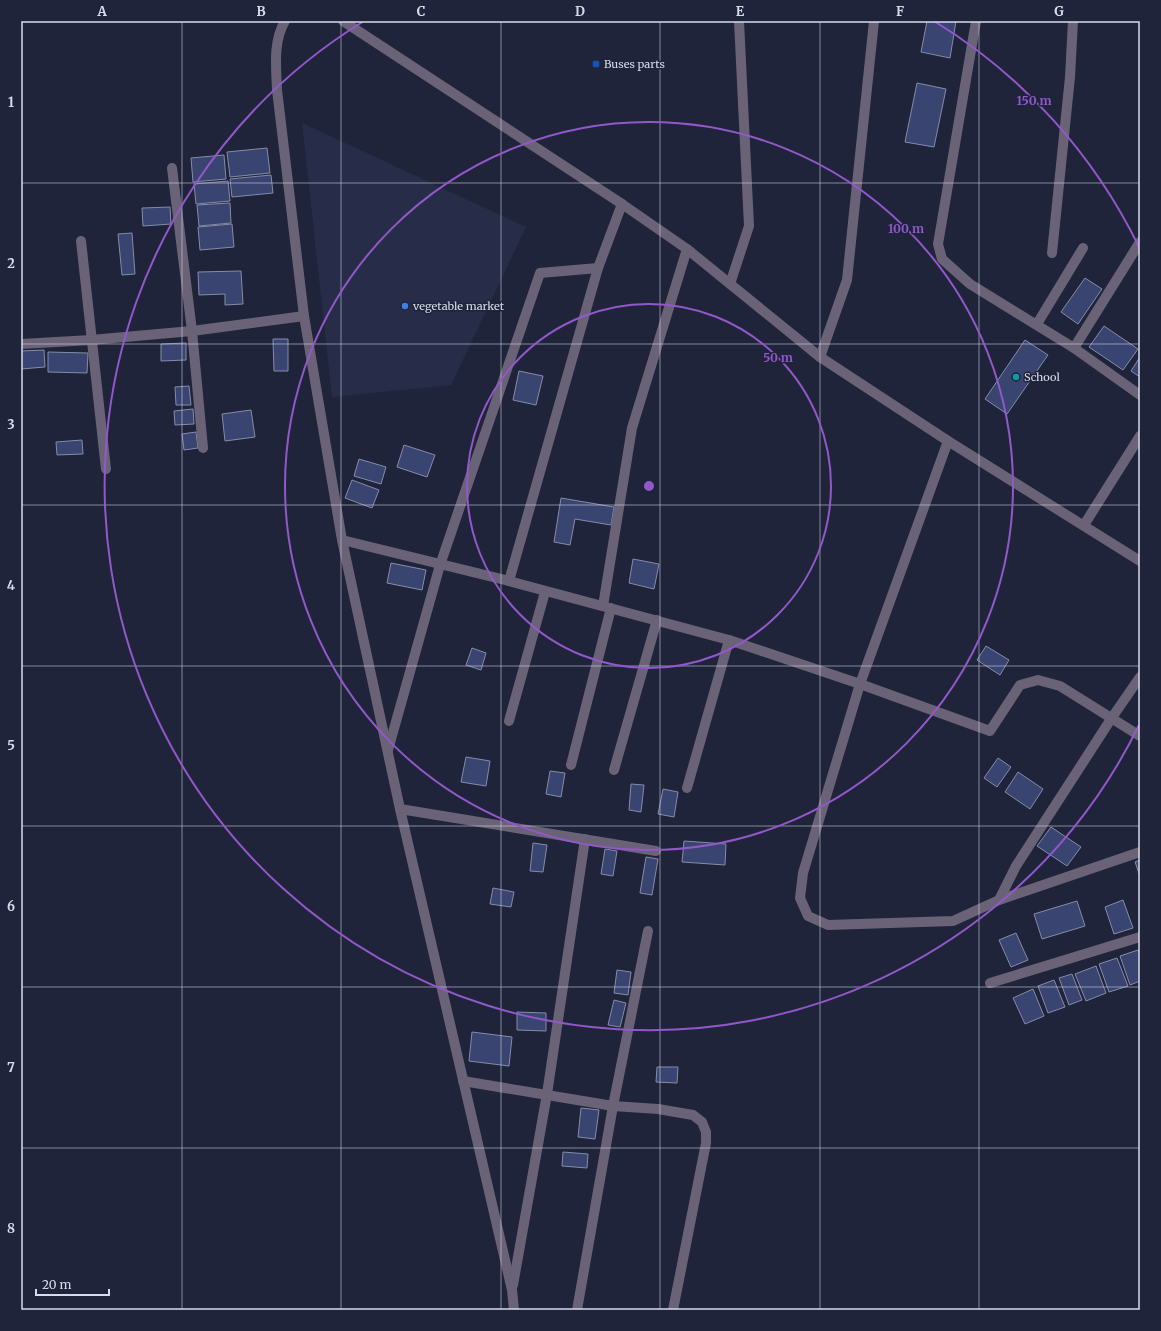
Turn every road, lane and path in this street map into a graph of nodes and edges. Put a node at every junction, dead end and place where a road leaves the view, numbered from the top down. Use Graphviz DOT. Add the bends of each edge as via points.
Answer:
graph roads {
  1 [pos="285,21"];
  2 [pos="343,21"];
  3 [pos="739,21"];
  4 [pos="874,21"];
  5 [pos="976,21"];
  6 [pos="1073,21"];
  7 [pos="172,168"];
  8 [pos="622,204"];
  9 [pos="81,241"];
  10 [pos="1140,242"];
  11 [pos="1083,248"];
  12 [pos="687,249"];
  13 [pos="1052,253"];
  14 [pos="598,268"];
  15 [pos="730,284"];
  16 [pos="304,316"];
  17 [pos="1037,324"];
  18 [pos="192,331"];
  19 [pos="91,340"];
  20 [pos="21,344"];
  21 [pos="1074,348"];
  22 [pos="820,357"];
  23 [pos="1140,395"];
  24 [pos="1140,436"];
  25 [pos="948,441"];
  26 [pos="202,448"];
  27 [pos="106,469"];
  28 [pos="1084,525"];
  29 [pos="342,540"];
  30 [pos="1140,561"];
  31 [pos="440,565"];
  32 [pos="509,581"];
  33 [pos="545,592"];
  34 [pos="607,607"];
  35 [pos="657,620"];
  36 [pos="729,640"];
  37 [pos="1140,677"];
  38 [pos="860,684"];
  39 [pos="1111,719"];
  40 [pos="508,722"];
  41 [pos="1140,736"];
  42 [pos="387,752"];
  43 [pos="571,765"];
  44 [pos="614,770"];
  45 [pos="687,788"];
  46 [pos="400,809"];
  47 [pos="585,839"];
  48 [pos="656,850"];
  49 [pos="1140,852"];
  50 [pos="999,900"];
  51 [pos="648,931"];
  52 [pos="1140,937"];
  53 [pos="990,983"];
  54 [pos="463,1081"];
  55 [pos="548,1094"];
  56 [pos="612,1106"];
  57 [pos="512,1290"];
  58 [pos="514,1310"];
  59 [pos="577,1310"];
  60 [pos="673,1310"];
  1 -- 16 [label="street" via="280,28 275,56 277,90"];
  2 -- 8 [label="street"];
  3 -- 15 [label="street" via="749,226"];
  4 -- 22 [label="street" via="847,280"];
  5 -- 17 [label="street" via="938,244 942,259 970,284"];
  6 -- 13 [label="street" via="1070,77"];
  7 -- 18 [label="street"];
  8 -- 12 [label="street"];
  8 -- 14 [label="street"];
  9 -- 19 [label="street"];
  10 -- 21 [label="street"];
  11 -- 17 [label="street"];
  12 -- 15 [label="street"];
  12 -- 34 [label="street" via="632,428"];
  14 -- 31 [label="street" via="540,273"];
  14 -- 32 [label="street"];
  15 -- 22 [label="street"];
  16 -- 18 [label="street"];
  16 -- 29 [label="street"];
  17 -- 21 [label="street"];
  18 -- 19 [label="street"];
  18 -- 26 [label="street"];
  19 -- 20 [label="street"];
  19 -- 27 [label="street"];
  21 -- 23 [label="street"];
  22 -- 25 [label="street"];
  24 -- 28 [label="street"];
  25 -- 28 [label="street"];
  25 -- 38 [label="street"];
  28 -- 30 [label="street"];
  29 -- 31 [label="street"];
  29 -- 42 [label="street"];
  31 -- 32 [label="street"];
  31 -- 42 [label="street"];
  32 -- 33 [label="street"];
  33 -- 34 [label="street"];
  33 -- 40 [label="street"];
  34 -- 35 [label="street"];
  34 -- 43 [label="street"];
  35 -- 36 [label="street"];
  35 -- 44 [label="street"];
  36 -- 38 [label="street"];
  36 -- 45 [label="street"];
  37 -- 39 [label="street"];
  38 -- 39 [label="street" via="990,731 1020,685 1038,680 1060,686"];
  38 -- 50 [label="street" via="803,873 800,898 808,916 828,925 953,921"];
  39 -- 41 [label="street"];
  39 -- 50 [label="street" via="1016,866"];
  42 -- 46 [label="street"];
  46 -- 47 [label="street"];
  46 -- 54 [label="street"];
  47 -- 48 [label="street"];
  47 -- 55 [label="street"];
  49 -- 50 [label="street"];
  51 -- 56 [label="street"];
  52 -- 53 [label="street"];
  54 -- 55 [label="street"];
  54 -- 57 [label="street"];
  55 -- 56 [label="street"];
  55 -- 57 [label="street"];
  56 -- 59 [label="street"];
  56 -- 60 [label="street" via="658,1109 693,1115 702,1122 706,1132 706,1143"];
  57 -- 58 [label="street"];
}
